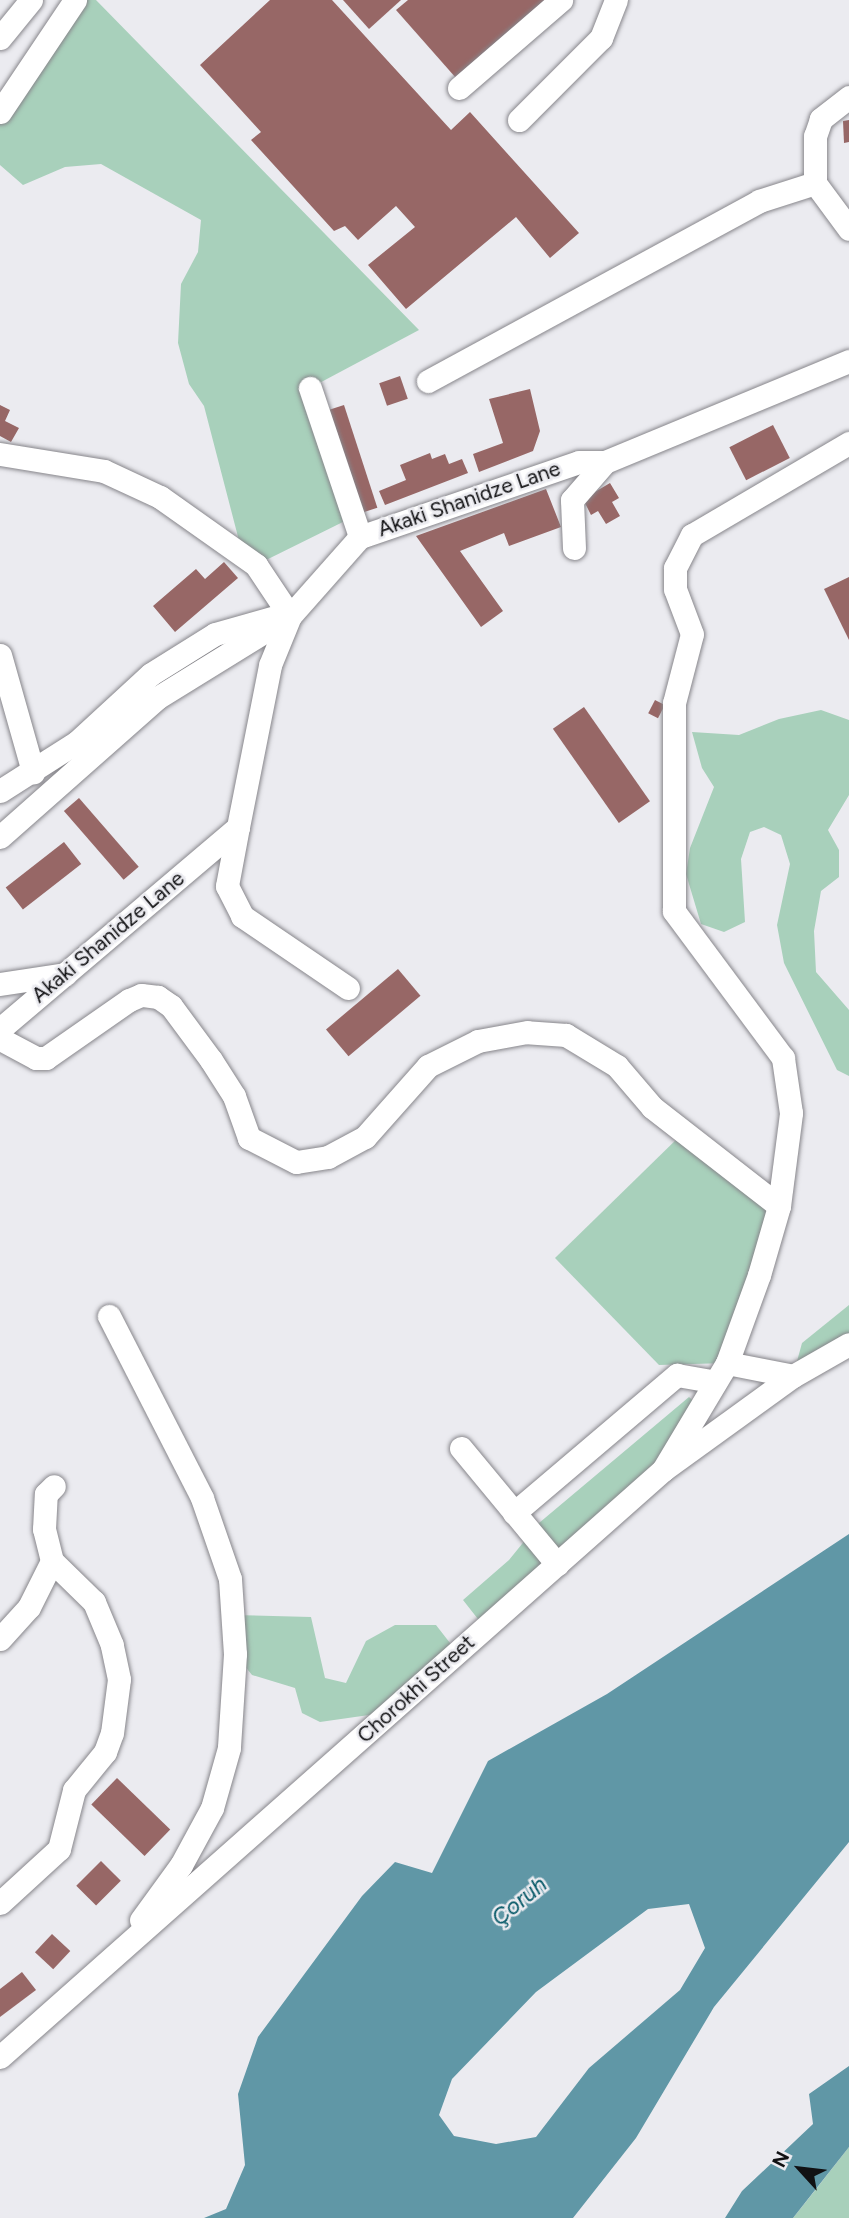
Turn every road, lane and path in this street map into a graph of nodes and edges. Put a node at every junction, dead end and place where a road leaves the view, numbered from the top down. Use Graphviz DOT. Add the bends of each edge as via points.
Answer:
graph roads {
  1 [pos="31,0"];
  2 [pos="561,0"];
  3 [pos="616,0"];
  4 [pos="69,7"];
  5 [pos="0,38"];
  6 [pos="458,88"];
  7 [pos="849,97"];
  8 [pos="0,111"];
  9 [pos="519,120"];
  10 [pos="815,183"];
  11 [pos="849,229"];
  12 [pos="849,361"];
  13 [pos="428,382"];
  14 [pos="310,388"];
  15 [pos="849,443"];
  16 [pos="0,454"];
  17 [pos="605,462"];
  18 [pos="360,537"];
  19 [pos="574,548"];
  20 [pos="289,616"];
  21 [pos="0,655"];
  22 [pos="33,772"];
  23 [pos="0,791"];
  24 [pos="238,827"];
  25 [pos="0,837"];
  26 [pos="68,973"];
  27 [pos="0,984"];
  28 [pos="348,988"];
  29 [pos="779,1206"];
  30 [pos="108,1316"];
  31 [pos="849,1344"];
  32 [pos="721,1373"];
  33 [pos="793,1377"];
  34 [pos="461,1448"];
  35 [pos="663,1470"];
  36 [pos="54,1486"];
  37 [pos="514,1513"];
  38 [pos="52,1561"];
  39 [pos="557,1564"];
  40 [pos="0,1639"];
  41 [pos="0,1903"];
  42 [pos="116,1954"];
  43 [pos="0,2057"];
  1 -- 5 [label="street"];
  2 -- 6 [label="street"];
  3 -- 9 [label="street" via="601,38"];
  4 -- 8 [label="street"];
  7 -- 10 [label="street" via="821,119"];
  10 -- 11 [label="street"];
  10 -- 13 [label="street" via="759,201"];
  12 -- 17 [label="street, Akaki Shanidze Lane"];
  14 -- 18 [label="street"];
  15 -- 29 [label="street" via="692,535 675,568 675,589 692,634 674,704 674,911 783,1058 791,1113"];
  16 -- 20 [label="street" via="104,471 160,497 256,565"];
  17 -- 18 [label="street, Akaki Shanidze Lane" via="579,462"];
  17 -- 19 [label="street" via="572,500"];
  18 -- 20 [label="street, Akaki Shanidze Lane"];
  20 -- 22 [label="street" via="265,617 215,634 151,674 77,742"];
  20 -- 24 [label="street, Akaki Shanidze Lane" via="270,665"];
  20 -- 25 [label="street" via="157,698"];
  21 -- 22 [label="street"];
  22 -- 23 [label="street"];
  24 -- 26 [label="street, Akaki Shanidze Lane"];
  24 -- 28 [label="street" via="227,886 243,916"];
  26 -- 27 [label="street"];
  26 -- 29 [label="street, Akaki Shanidze Lane" via="5,1022 0,1029 2,1040 36,1059 46,1058 129,1000 141,995 158,997 171,1006 211,1060 233,1096 249,1138 296,1162 328,1157 365,1137 428,1066 478,1041 527,1032 566,1035 617,1066 652,1107"];
  29 -- 32 [label="street"];
  30 -- 42 [label="street" via="202,1497 230,1579 235,1654 229,1748 212,1808 181,1865"];
  31 -- 33 [label="street, Chorokhi Street"];
  32 -- 33 [label="street"];
  32 -- 35 [label="street"];
  32 -- 37 [label="street" via="677,1375"];
  33 -- 35 [label="street, Chorokhi Street"];
  34 -- 37 [label="street"];
  35 -- 39 [label="street, Chorokhi Street"];
  36 -- 38 [label="street" via="46,1494 44,1529"];
  37 -- 39 [label="street"];
  38 -- 40 [label="street" via="29,1607"];
  38 -- 41 [label="street" via="94,1602 112,1645 119,1679 113,1733 105,1752 75,1790 59,1849"];
  39 -- 42 [label="street, Chorokhi Street"];
  42 -- 43 [label="street, Chorokhi Street"];
}
